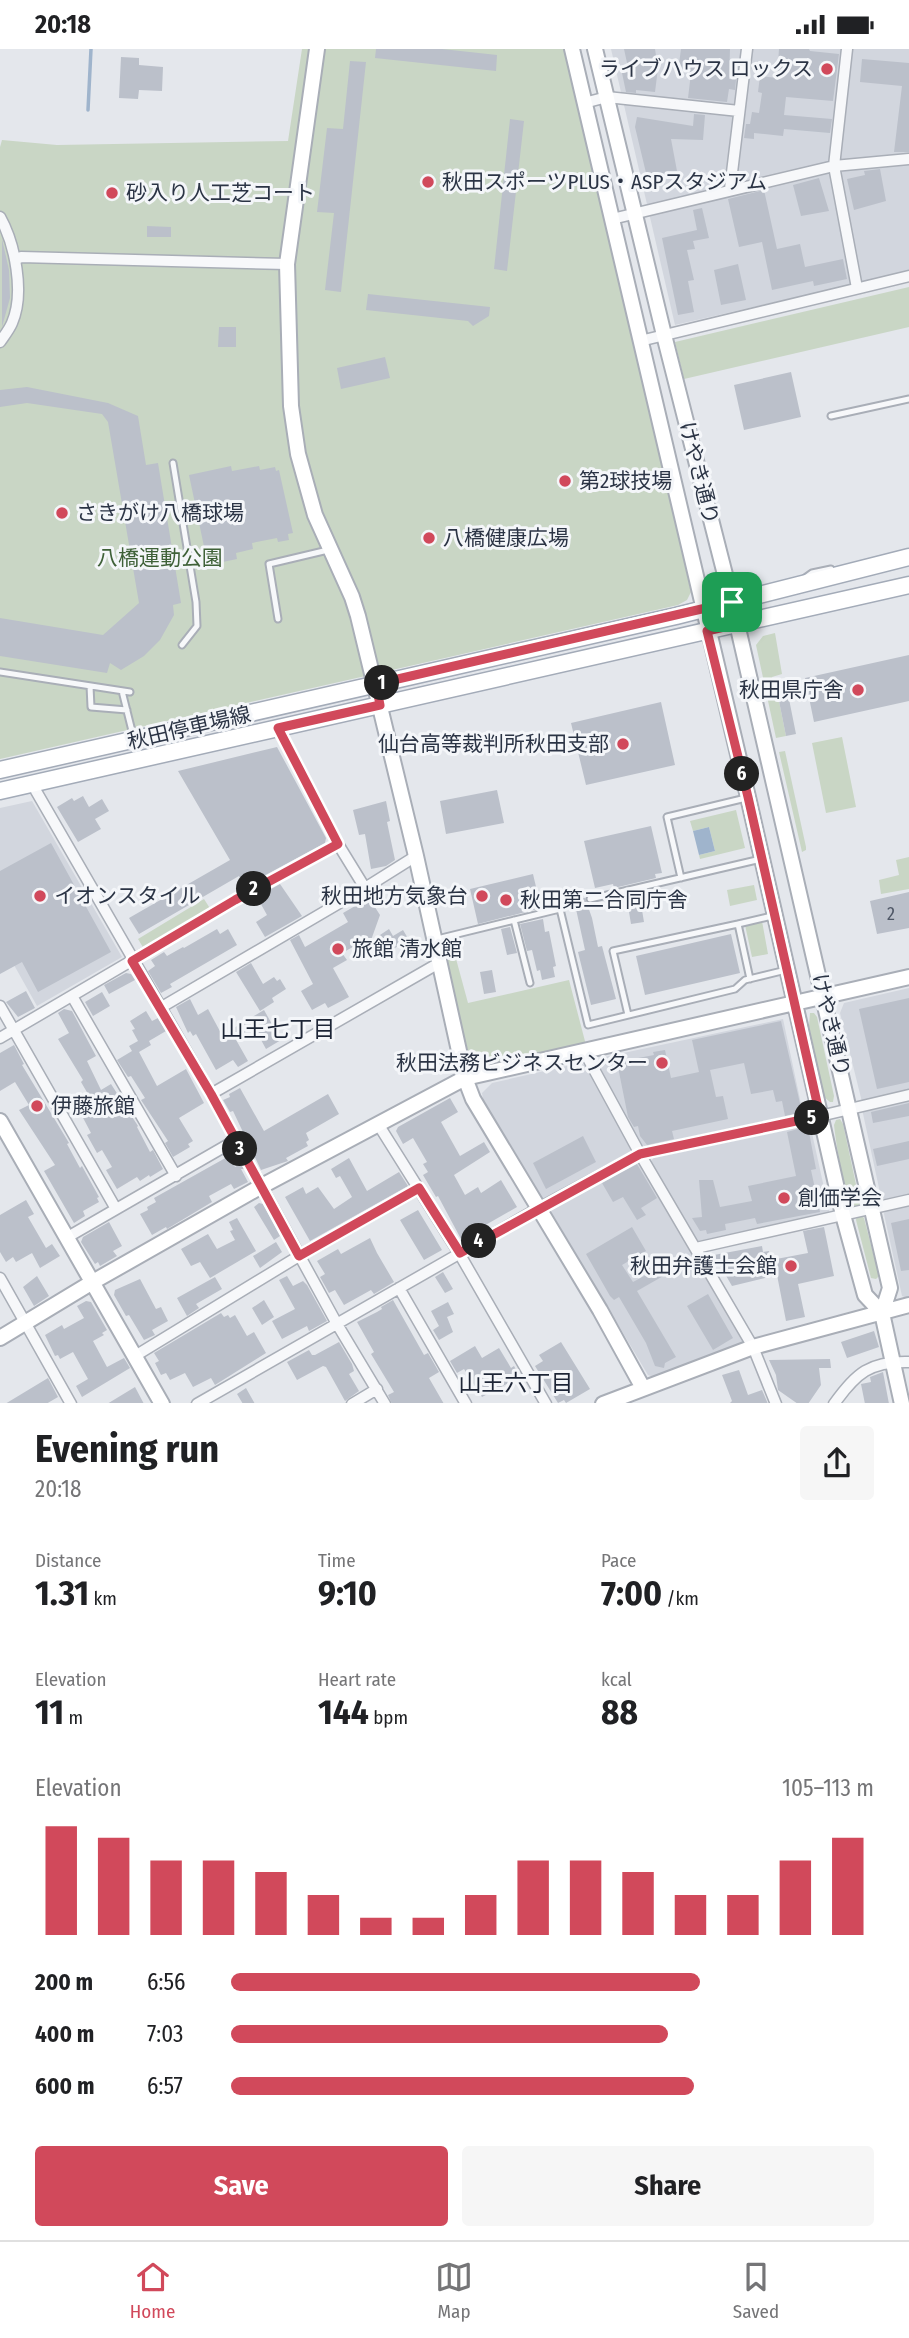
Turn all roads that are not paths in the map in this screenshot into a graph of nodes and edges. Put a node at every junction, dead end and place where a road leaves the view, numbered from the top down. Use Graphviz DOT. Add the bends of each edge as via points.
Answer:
graph roads {
  1 [pos="317,49"];
  2 [pos="572,49"];
  3 [pos="595,49"];
  4 [pos="747,49"];
  5 [pos="847,49"];
  6 [pos="607,97"];
  7 [pos="584,103"];
  8 [pos="740,111"];
  9 [pos="909,159"];
  10 [pos="834,166"];
  11 [pos="730,190"];
  12 [pos="635,214"];
  13 [pos="0,217"];
  14 [pos="612,219"];
  15 [pos="15,260"];
  16 [pos="287,264"];
  17 [pos="909,276"];
  18 [pos="857,288"];
  19 [pos="664,335"];
  20 [pos="640,341"];
  21 [pos="0,342"];
  22 [pos="909,399"];
  23 [pos="831,416"];
  24 [pos="173,463"];
  25 [pos="331,549"];
  26 [pos="909,557"];
  27 [pos="909,585"];
  28 [pos="732,602"];
  29 [pos="703,609"];
  30 [pos="278,619"];
  31 [pos="737,624"];
  32 [pos="707,631"];
  33 [pos="182,645"];
  34 [pos="0,672"];
  35 [pos="376,684"];
  36 [pos="90,685"];
  37 [pos="122,691"];
  38 [pos="130,692"];
  39 [pos="380,705"];
  40 [pos="127,710"];
  41 [pos="278,728"];
  42 [pos="134,741"];
  43 [pos="0,770"];
  44 [pos="34,783"];
  45 [pos="0,791"];
  46 [pos="748,797"];
  47 [pos="338,844"];
  48 [pos="416,856"];
  49 [pos="761,859"];
  50 [pos="681,878"];
  51 [pos="365,888"];
  52 [pos="590,899"];
  53 [pos="774,915"];
  54 [pos="514,920"];
  55 [pos="738,924"];
  56 [pos="434,940"];
  57 [pos="132,961"];
  58 [pos="439,963"];
  59 [pos="786,970"];
  60 [pos="909,977"];
  61 [pos="750,979"];
  62 [pos="530,983"];
  63 [pos="72,996"];
  64 [pos="824,996"];
  65 [pos="794,1002"];
  66 [pos="0,1006"];
  67 [pos="160,1008"];
  68 [pos="628,1015"];
  69 [pos="14,1030"];
  70 [pos="0,1038"];
  71 [pos="584,1051"];
  72 [pos="465,1078"];
  73 [pos="211,1094"];
  74 [pos="909,1095"];
  75 [pos="850,1108"];
  76 [pos="820,1116"];
  77 [pos="0,1121"];
  78 [pos="378,1124"];
  79 [pos="236,1140"];
  80 [pos="640,1154"];
  81 [pos="176,1176"];
  82 [pos="260,1187"];
  83 [pos="419,1188"];
  84 [pos="909,1200"];
  85 [pos="539,1208"];
  86 [pos="116,1209"];
  87 [pos="872,1209"];
  88 [pos="843,1215"];
  89 [pos="66,1238"];
  90 [pos="696,1248"];
  91 [pos="460,1253"];
  92 [pos="299,1256"];
  93 [pos="0,1278"];
  94 [pos="91,1283"];
  95 [pos="399,1288"];
  96 [pos="909,1305"];
  97 [pos="882,1313"];
  98 [pos="26,1323"];
  99 [pos="337,1324"];
  100 [pos="0,1338"];
  101 [pos="753,1346"];
  102 [pos="135,1356"];
  103 [pos="893,1362"];
  104 [pos="909,1362"];
  105 [pos="643,1388"];
  106 [pos="377,1389"];
  107 [pos="71,1403"];
  108 [pos="162,1403"];
  109 [pos="197,1403"];
  110 [pos="352,1403"];
  111 [pos="385,1403"];
  112 [pos="466,1403"];
  113 [pos="546,1403"];
  114 [pos="603,1403"];
  115 [pos="776,1403"];
  116 [pos="834,1403"];
  117 [pos="902,1403"];
  1 -- 16 [label="street"];
  2 -- 7 [label="street, けやき通り"];
  3 -- 6 [label="street, けやき通り"];
  4 -- 8 [label="street"];
  5 -- 10 [label="street"];
  6 -- 7 [label="street"];
  6 -- 8 [label="street"];
  6 -- 12 [label="street, けやき通り"];
  7 -- 14 [label="street, けやき通り"];
  8 -- 11 [label="street"];
  9 -- 10 [label="street"];
  10 -- 11 [label="street"];
  10 -- 18 [label="street"];
  11 -- 12 [label="street"];
  12 -- 14 [label="street"];
  12 -- 19 [label="street, けやき通り"];
  13 -- 15 [label="street"];
  14 -- 20 [label="street, けやき通り"];
  15 -- 16 [label="street"];
  15 -- 21 [label="street" via="18,289 12,322"];
  16 -- 25 [label="street" via="291,406 315,515"];
  17 -- 18 [label="street"];
  18 -- 19 [label="street"];
  19 -- 20 [label="street"];
  19 -- 28 [label="street, けやき通り"];
  20 -- 29 [label="street, けやき通り"];
  22 -- 23 [label="lane"];
  24 -- 33 [label="lane" via="197,602 197,625"];
  25 -- 30 [label="lane" via="269,564"];
  25 -- 35 [label="street" via="352,597"];
  26 -- 28 [label="main road, 秋田停車場線"];
  27 -- 31 [label="main road, 秋田停車場線"];
  28 -- 29 [label="main road, 秋田停車場線"];
  28 -- 31 [label="street, けやき通り"];
  29 -- 32 [label="street, けやき通り"];
  29 -- 35 [label="main road, 秋田停車場線"];
  31 -- 32 [label="main road, 秋田停車場線"];
  31 -- 64 [label="street, けやき通り"];
  32 -- 39 [label="main road, 秋田停車場線"];
  32 -- 46 [label="street, けやき通り"];
  34 -- 36 [label="lane"];
  35 -- 39 [label="street"];
  35 -- 42 [label="main road, 秋田停車場線"];
  36 -- 37 [label="lane"];
  36 -- 40 [label="lane" via="91,707"];
  37 -- 38 [label="lane"];
  37 -- 40 [label="lane"];
  39 -- 41 [label="main road, 秋田停車場線"];
  39 -- 48 [label="street"];
  40 -- 42 [label="lane"];
  41 -- 44 [label="main road, 秋田停車場線"];
  41 -- 47 [label="street"];
  42 -- 43 [label="main road, 秋田停車場線"];
  44 -- 45 [label="main road, 秋田停車場線"];
  44 -- 57 [label="street"];
  46 -- 49 [label="street, けやき通り"];
  46 -- 50 [label="lane" via="667,817"];
  47 -- 51 [label="street"];
  47 -- 57 [label="street"];
  48 -- 51 [label="street"];
  48 -- 56 [label="street"];
  49 -- 50 [label="lane"];
  49 -- 53 [label="street, けやき通り"];
  50 -- 52 [label="lane"];
  51 -- 67 [label="street"];
  53 -- 55 [label="lane"];
  53 -- 59 [label="street, けやき通り"];
  54 -- 56 [label="lane"];
  54 -- 62 [label="lane"];
  54 -- 68 [label="lane" via="559,909 588,1025"];
  55 -- 61 [label="lane"];
  55 -- 68 [label="lane" via="613,951"];
  56 -- 58 [label="street"];
  57 -- 63 [label="street"];
  57 -- 67 [label="street"];
  58 -- 72 [label="street"];
  58 -- 73 [label="street"];
  59 -- 61 [label="lane"];
  59 -- 65 [label="street, けやき通り"];
  60 -- 64 [label="street"];
  61 -- 68 [label="lane" via="735,989"];
  63 -- 69 [label="street"];
  63 -- 81 [label="street"];
  64 -- 65 [label="street"];
  64 -- 75 [label="street, けやき通り"];
  65 -- 71 [label="street"];
  65 -- 76 [label="street, けやき通り"];
  66 -- 69 [label="street"];
  67 -- 73 [label="street"];
  69 -- 70 [label="street"];
  69 -- 86 [label="street"];
  71 -- 72 [label="street"];
  71 -- 80 [label="street"];
  72 -- 78 [label="street"];
  72 -- 85 [label="street"];
  73 -- 79 [label="street"];
  74 -- 75 [label="street"];
  75 -- 76 [label="street"];
  75 -- 87 [label="street, けやき通り"];
  76 -- 80 [label="street"];
  76 -- 88 [label="street, けやき通り"];
  77 -- 89 [label="street"];
  78 -- 82 [label="street"];
  78 -- 83 [label="street"];
  79 -- 81 [label="street"];
  79 -- 82 [label="street"];
  80 -- 85 [label="street"];
  80 -- 90 [label="street"];
  81 -- 86 [label="street"];
  82 -- 92 [label="street"];
  82 -- 94 [label="street"];
  83 -- 91 [label="street"];
  83 -- 92 [label="street"];
  84 -- 87 [label="street"];
  85 -- 91 [label="street"];
  85 -- 105 [label="street"];
  86 -- 89 [label="street"];
  87 -- 88 [label="street"];
  87 -- 97 [label="street, けやき通り" via="890,1288"];
  88 -- 90 [label="street"];
  88 -- 97 [label="street, けやき通り" via="865,1295"];
  89 -- 94 [label="street"];
  90 -- 101 [label="street"];
  91 -- 95 [label="street"];
  91 -- 113 [label="street"];
  92 -- 99 [label="street"];
  92 -- 102 [label="street"];
  93 -- 98 [label="street"];
  94 -- 98 [label="street"];
  94 -- 102 [label="street"];
  95 -- 99 [label="street"];
  95 -- 112 [label="street"];
  96 -- 97 [label="street"];
  97 -- 101 [label="street"];
  97 -- 103 [label="street"];
  98 -- 100 [label="street"];
  98 -- 107 [label="street"];
  99 -- 106 [label="street"];
  99 -- 109 [label="street"];
  101 -- 105 [label="street"];
  101 -- 115 [label="street"];
  102 -- 108 [label="street"];
  103 -- 104 [label="street"];
  103 -- 116 [label="street" via="868,1367"];
  103 -- 117 [label="street"];
  105 -- 114 [label="street"];
  106 -- 110 [label="street"];
  106 -- 111 [label="street"];
}
